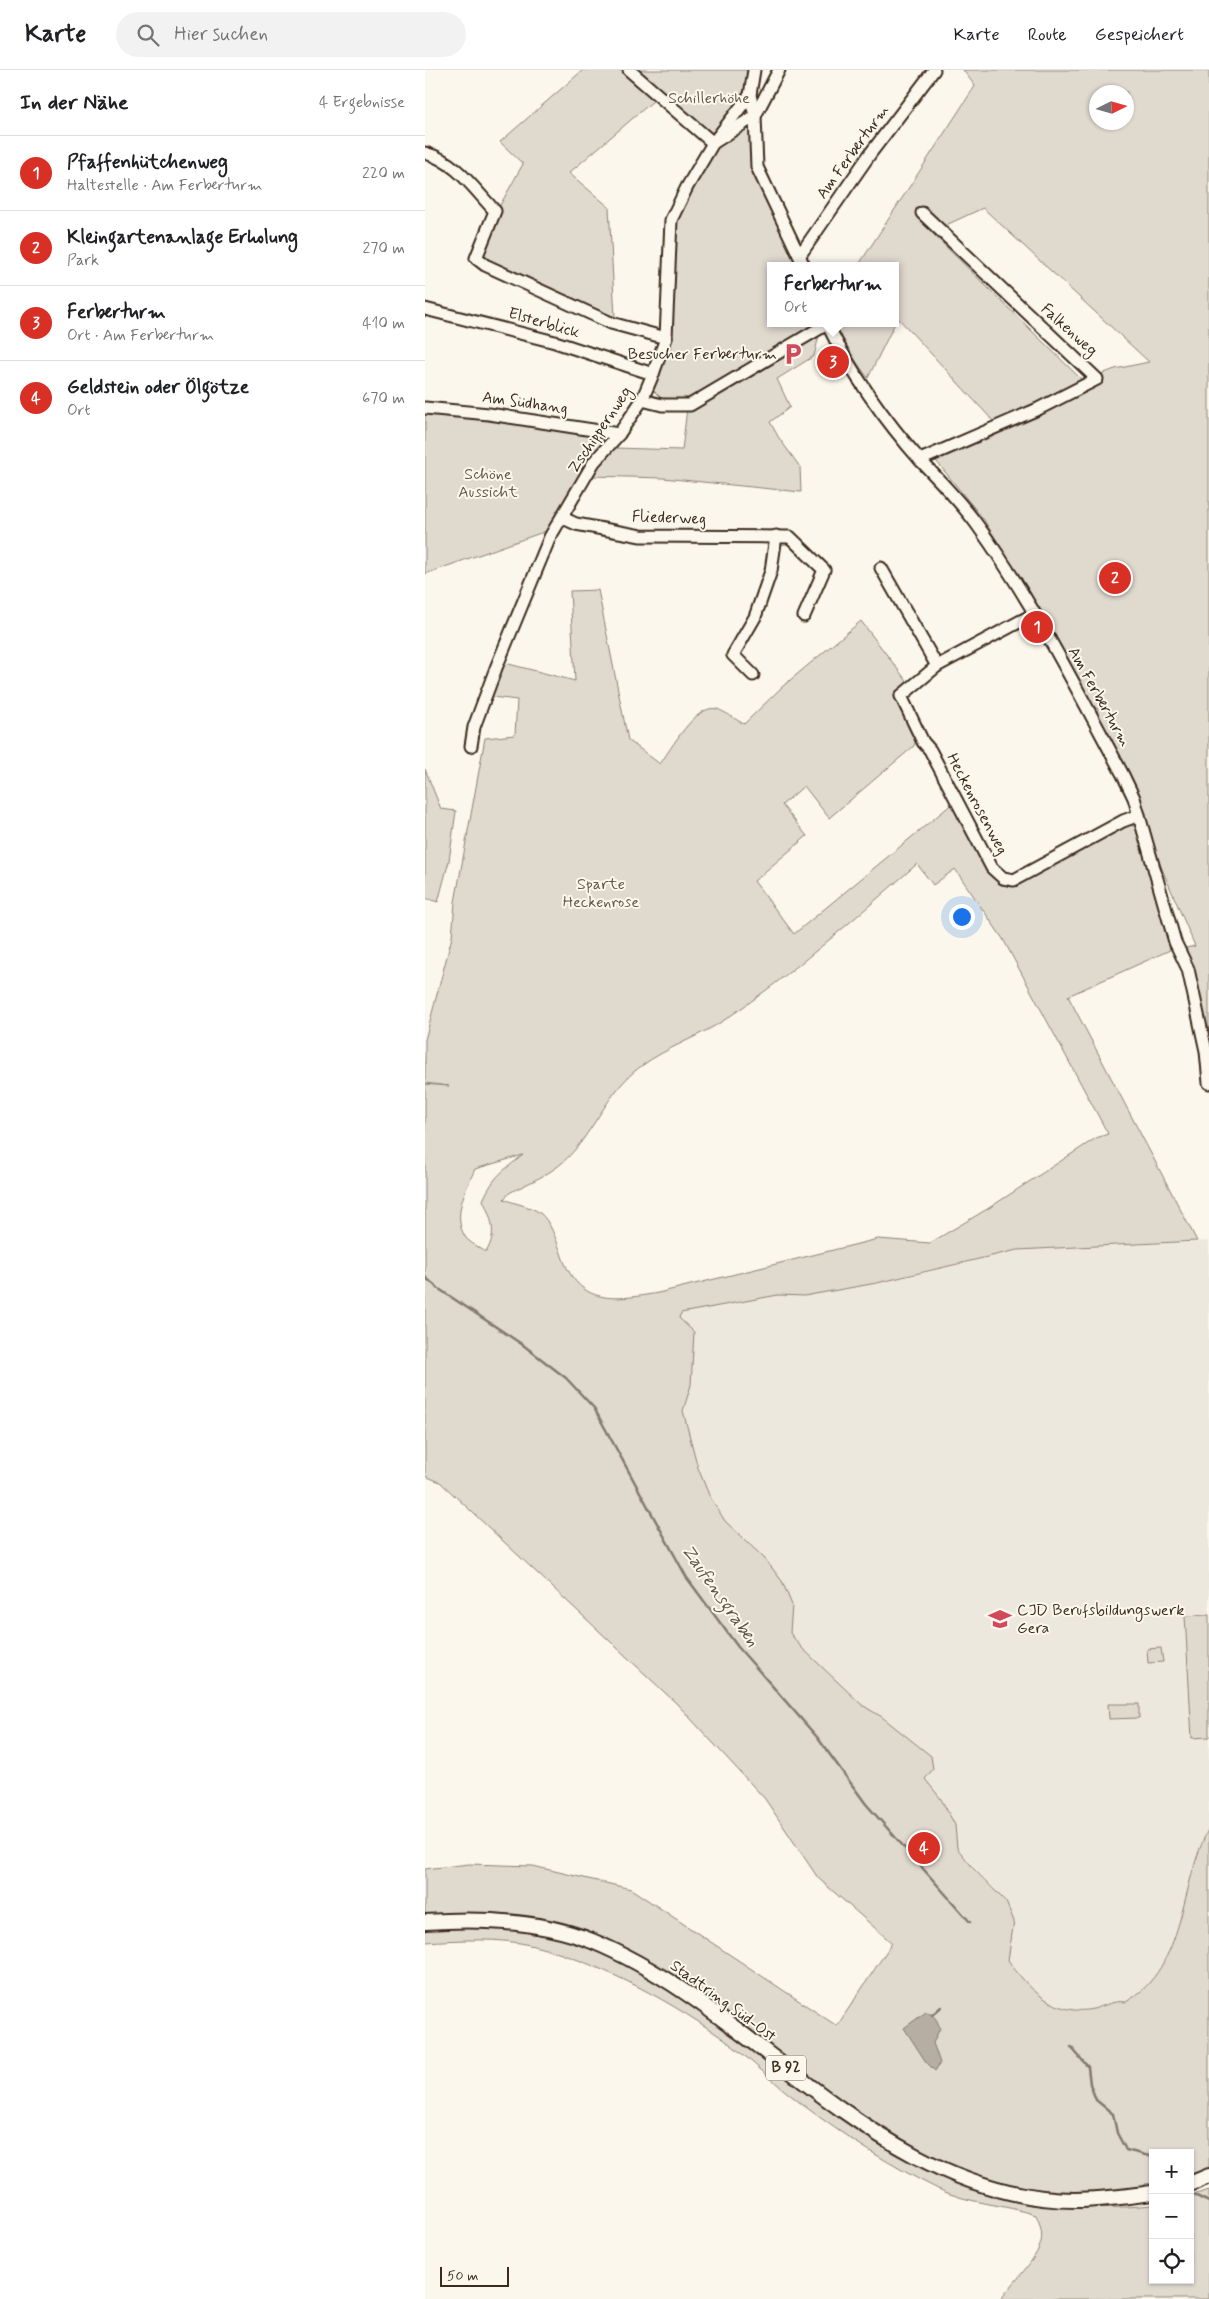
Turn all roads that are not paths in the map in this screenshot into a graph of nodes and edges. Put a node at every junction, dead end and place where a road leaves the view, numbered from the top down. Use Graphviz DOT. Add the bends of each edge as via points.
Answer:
graph roads {
  1 [pos="629,70"];
  2 [pos="754,70"];
  3 [pos="779,70"];
  4 [pos="934,70"];
  5 [pos="750,95"];
  6 [pos="755,116"];
  7 [pos="713,143"];
  8 [pos="425,153"];
  9 [pos="922,213"];
  10 [pos="802,260"];
  11 [pos="425,309"];
  12 [pos="822,327"];
  13 [pos="829,327"];
  14 [pos="666,338"];
  15 [pos="653,374"];
  16 [pos="642,400"];
  17 [pos="425,408"];
  18 [pos="619,434"];
  19 [pos="920,460"];
  20 [pos="563,518"];
  21 [pos="776,536"];
  22 [pos="881,568"];
  23 [pos="1034,614"];
  24 [pos="804,616"];
  25 [pos="937,666"];
  26 [pos="753,675"];
  27 [pos="471,746"];
  28 [pos="1139,815"];
  29 [pos="1209,1083"];
  30 [pos="425,1922"];
  31 [pos="1209,2177"];
  32 [pos="1194,2183"];
  33 [pos="1149,2193"];
  1 -- 7 [label="street"];
  2 -- 5 [label="street"];
  3 -- 6 [label="street"];
  4 -- 10 [label="street, Am Ferberturm" via="870,154"];
  5 -- 6 [label="street, Am Ferberturm"];
  5 -- 7 [label="street"];
  6 -- 7 [label="street, Zschippernweg"];
  6 -- 10 [label="street, Am Ferberturm" via="757,167"];
  7 -- 14 [label="street, Zschippernweg" via="671,220"];
  8 -- 14 [label="street" via="453,166 495,211 476,258 485,265 611,324"];
  9 -- 19 [label="street, Falkenweg" via="1097,379 1038,409"];
  11 -- 15 [label="street, Elsterblick" via="555,342"];
  12 -- 16 [label="street, Am Ferberturm" via="690,405 662,405"];
  13 -- 19 [label="street, Am Ferberturm" via="875,402"];
  14 -- 15 [label="street, Zschippernweg"];
  15 -- 16 [label="street, Zschippernweg"];
  16 -- 18 [label="street, Zschippernweg"];
  17 -- 18 [label="street, Am Südhang" via="489,414"];
  18 -- 20 [label="street, Zschippernweg" via="594,462"];
  19 -- 23 [label="street, Am Ferberturm" via="953,494 979,528"];
  20 -- 21 [label="street, Fliederweg" via="576,524 641,536"];
  20 -- 27 [label="street, Zschippernweg" via="550,537 496,668 474,727"];
  21 -- 24 [label="street, Fliederweg" via="791,537 824,570"];
  21 -- 26 [label="street" via="771,571 755,617 733,656"];
  22 -- 25 [label="street"];
  23 -- 25 [label="street"];
  23 -- 28 [label="street, Am Ferberturm" via="1123,775"];
  25 -- 28 [label="street, Heckenrosenweg" via="901,696 993,868 1003,878 1014,880"];
  28 -- 29 [label="street, Am Ferberturm" via="1175,942 1188,969 1206,1051"];
  30 -- 33 [label="main road, Stadtring Süd-Ost / B 92" via="479,1920 521,1923 591,1940 632,1960 698,2000 881,2138 965,2179 1005,2191 1067,2199"];
  31 -- 32 [label="main road"];
}
